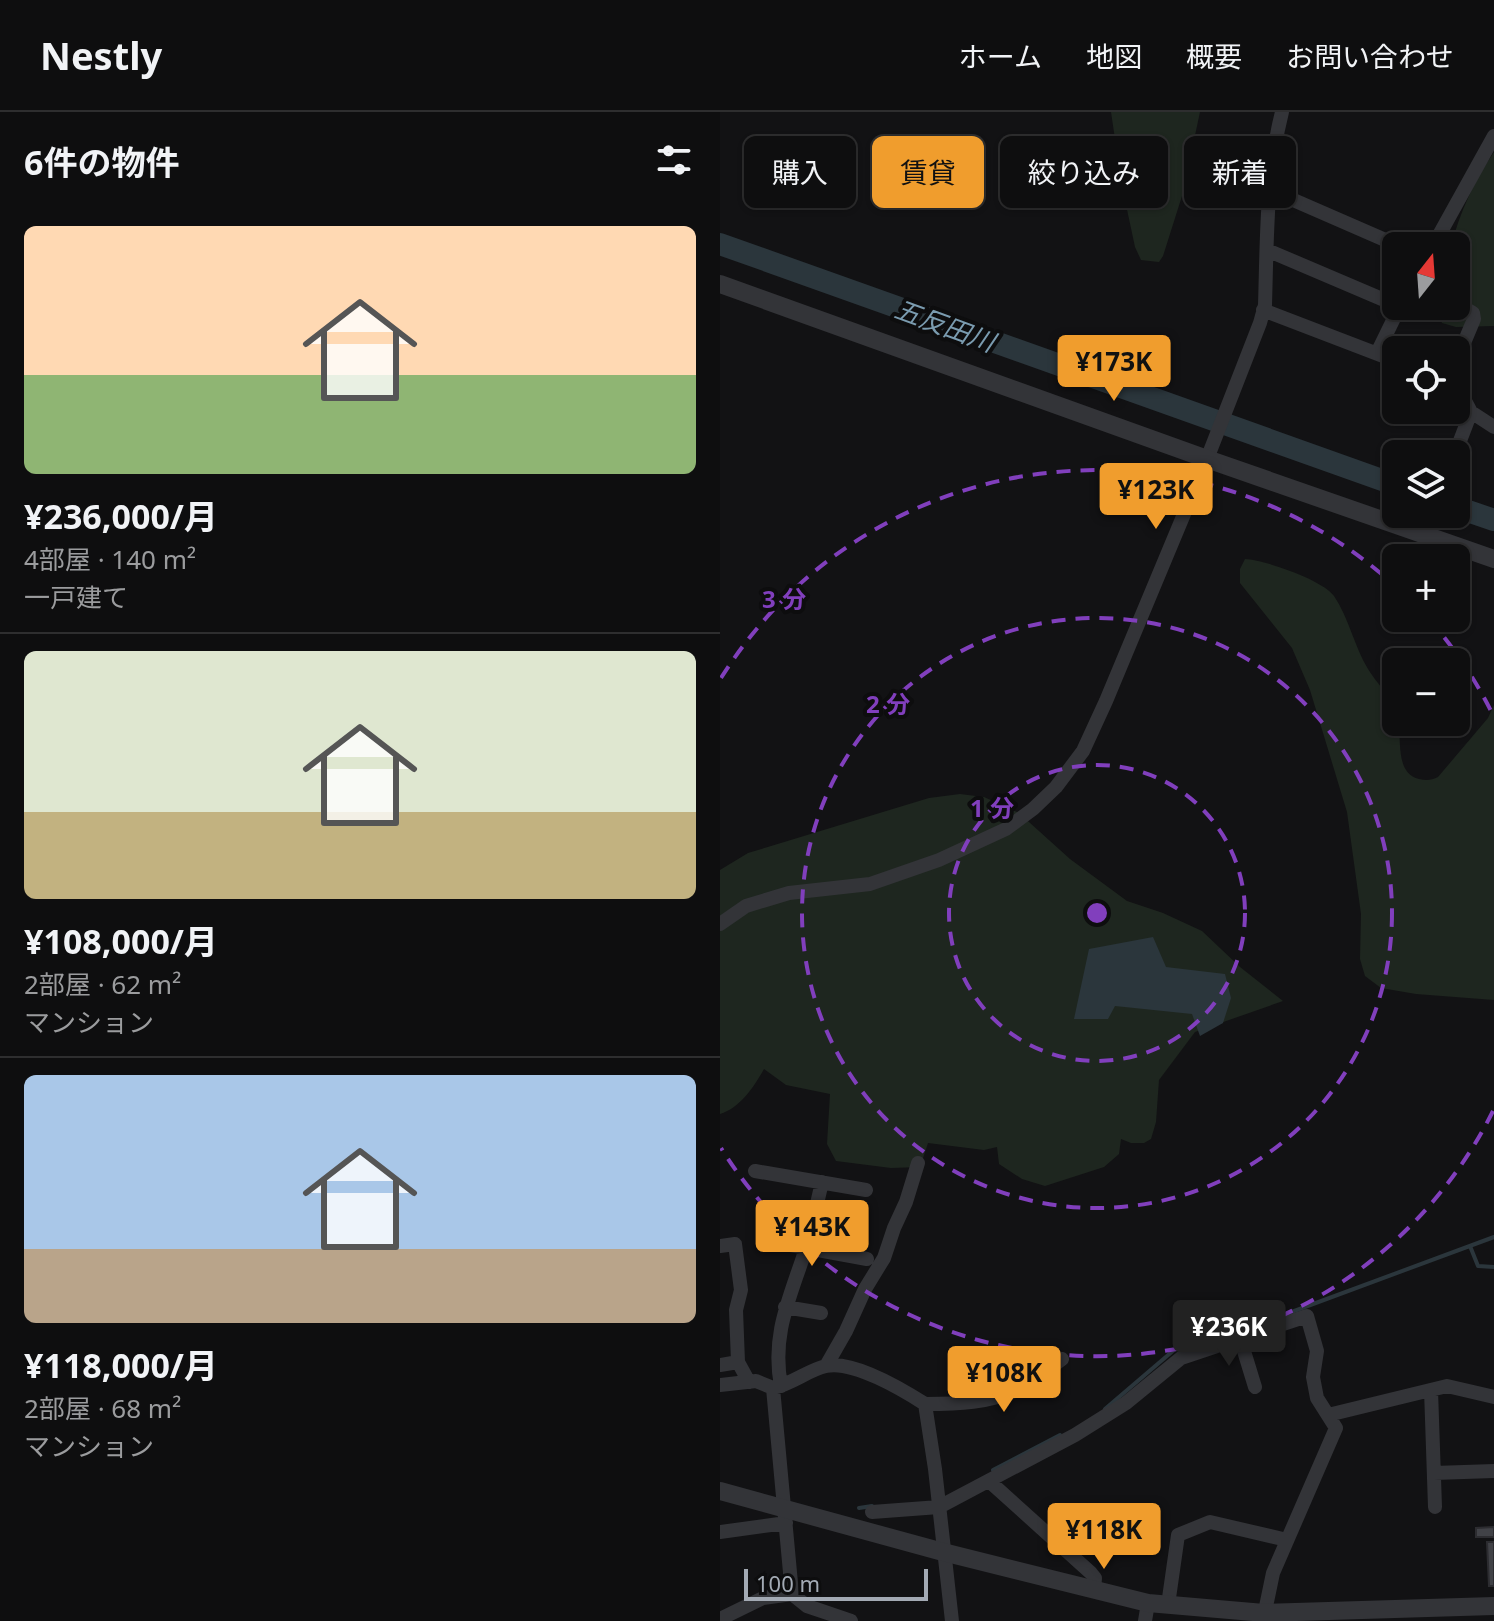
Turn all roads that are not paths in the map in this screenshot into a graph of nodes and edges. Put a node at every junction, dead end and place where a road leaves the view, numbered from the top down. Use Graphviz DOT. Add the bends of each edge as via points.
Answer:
graph roads {
  1 [pos="1282,112"];
  2 [pos="1276,136"];
  3 [pos="1494,136"];
  4 [pos="1296,201"];
  5 [pos="1268,208"];
  6 [pos="1441,232"];
  7 [pos="1382,239"];
  8 [pos="1267,250"];
  9 [pos="720,284"];
  10 [pos="1382,299"];
  11 [pos="1263,310"];
  12 [pos="1470,311"];
  13 [pos="1392,320"];
  14 [pos="1467,336"];
  15 [pos="1377,353"];
  16 [pos="1382,355"];
  17 [pos="1471,412"];
  18 [pos="1494,427"];
  19 [pos="1460,440"];
  20 [pos="1207,459"];
  21 [pos="1425,528"];
  22 [pos="1423,534"];
  23 [pos="1494,559"];
  24 [pos="720,924"];
  25 [pos="918,1163"];
  26 [pos="755,1171"];
  27 [pos="822,1182"];
  28 [pos="866,1190"];
  29 [pos="763,1240"];
  30 [pos="720,1246"];
  31 [pos="806,1248"];
  32 [pos="867,1259"];
  33 [pos="738,1301"];
  34 [pos="720,1302"];
  35 [pos="785,1307"];
  36 [pos="821,1313"];
  37 [pos="1240,1338"];
  38 [pos="1062,1359"];
  39 [pos="738,1362"];
  40 [pos="720,1365"];
  41 [pos="826,1366"];
  42 [pos="749,1382"];
  43 [pos="720,1385"];
  44 [pos="777,1387"];
  45 [pos="1255,1387"];
  46 [pos="1431,1390"];
  47 [pos="1494,1397"];
  48 [pos="925,1404"];
  49 [pos="1328,1415"];
  50 [pos="1494,1471"];
  51 [pos="1434,1473"];
  52 [pos="989,1481"];
  53 [pos="720,1491"];
  54 [pos="938,1501"];
  55 [pos="1435,1507"];
  56 [pos="872,1512"];
  57 [pos="786,1516"];
  58 [pos="720,1532"];
  59 [pos="1287,1540"];
  60 [pos="943,1552"];
  61 [pos="1094,1590"];
  62 [pos="792,1594"];
  63 [pos="1168,1605"];
  64 [pos="807,1606"];
  65 [pos="1494,1606"];
  66 [pos="1147,1612"];
  67 [pos="1263,1617"];
  68 [pos="720,1619"];
  69 [pos="802,1621"];
  70 [pos="851,1621"];
  71 [pos="952,1621"];
  1 -- 2 [label="street"];
  3 -- 6 [label="street"];
  4 -- 7 [label="street"];
  5 -- 8 [label="street"];
  8 -- 10 [label="street"];
  8 -- 11 [label="street"];
  9 -- 20 [label="street"];
  11 -- 15 [label="street"];
  11 -- 20 [label="street"];
  12 -- 14 [label="street" via="1474,319"];
  13 -- 15 [label="street"];
  15 -- 16 [label="street"];
  17 -- 18 [label="street"];
  17 -- 19 [label="street"];
  20 -- 22 [label="street"];
  20 -- 24 [label="street" via="1083,751 1033,809 1006,829 939,860 870,884 789,893 746,906"];
  21 -- 22 [label="street"];
  22 -- 23 [label="street"];
  25 -- 41 [label="street" via="884,1258"];
  26 -- 27 [label="street"];
  27 -- 28 [label="street"];
  27 -- 31 [label="street"];
  29 -- 31 [label="street"];
  30 -- 33 [label="street" via="735,1244"];
  31 -- 32 [label="street"];
  31 -- 35 [label="street"];
  33 -- 34 [label="street"];
  33 -- 39 [label="street"];
  35 -- 36 [label="street"];
  35 -- 44 [label="street"];
  37 -- 45 [label="street"];
  37 -- 49 [label="street" via="1307,1316 1317,1351 1317,1398"];
  37 -- 52 [label="street" via="1181,1358 1126,1403"];
  38 -- 48 [label="street" via="1021,1388 996,1397"];
  39 -- 40 [label="street"];
  39 -- 42 [label="street"];
  41 -- 44 [label="street"];
  41 -- 48 [label="street" via="848,1367"];
  42 -- 43 [label="street"];
  42 -- 44 [label="street"];
  44 -- 57 [label="street"];
  46 -- 47 [label="street" via="1447,1386"];
  46 -- 49 [label="street"];
  46 -- 51 [label="street"];
  48 -- 54 [label="street"];
  49 -- 59 [label="street" via="1336,1428"];
  50 -- 51 [label="street"];
  51 -- 55 [label="street"];
  52 -- 54 [label="street"];
  52 -- 61 [label="street" via="1091,1573"];
  53 -- 57 [label="street"];
  54 -- 56 [label="street"];
  54 -- 60 [label="street"];
  57 -- 58 [label="street"];
  57 -- 60 [label="street"];
  57 -- 62 [label="street"];
  59 -- 63 [label="street" via="1210,1522 1178,1535"];
  59 -- 67 [label="street"];
  60 -- 61 [label="street"];
  60 -- 71 [label="street"];
  61 -- 66 [label="street"];
  62 -- 64 [label="street"];
  62 -- 68 [label="street" via="763,1598"];
  63 -- 66 [label="street"];
  63 -- 67 [label="street"];
  64 -- 69 [label="street"];
  64 -- 70 [label="street"];
  65 -- 67 [label="street"];
}
